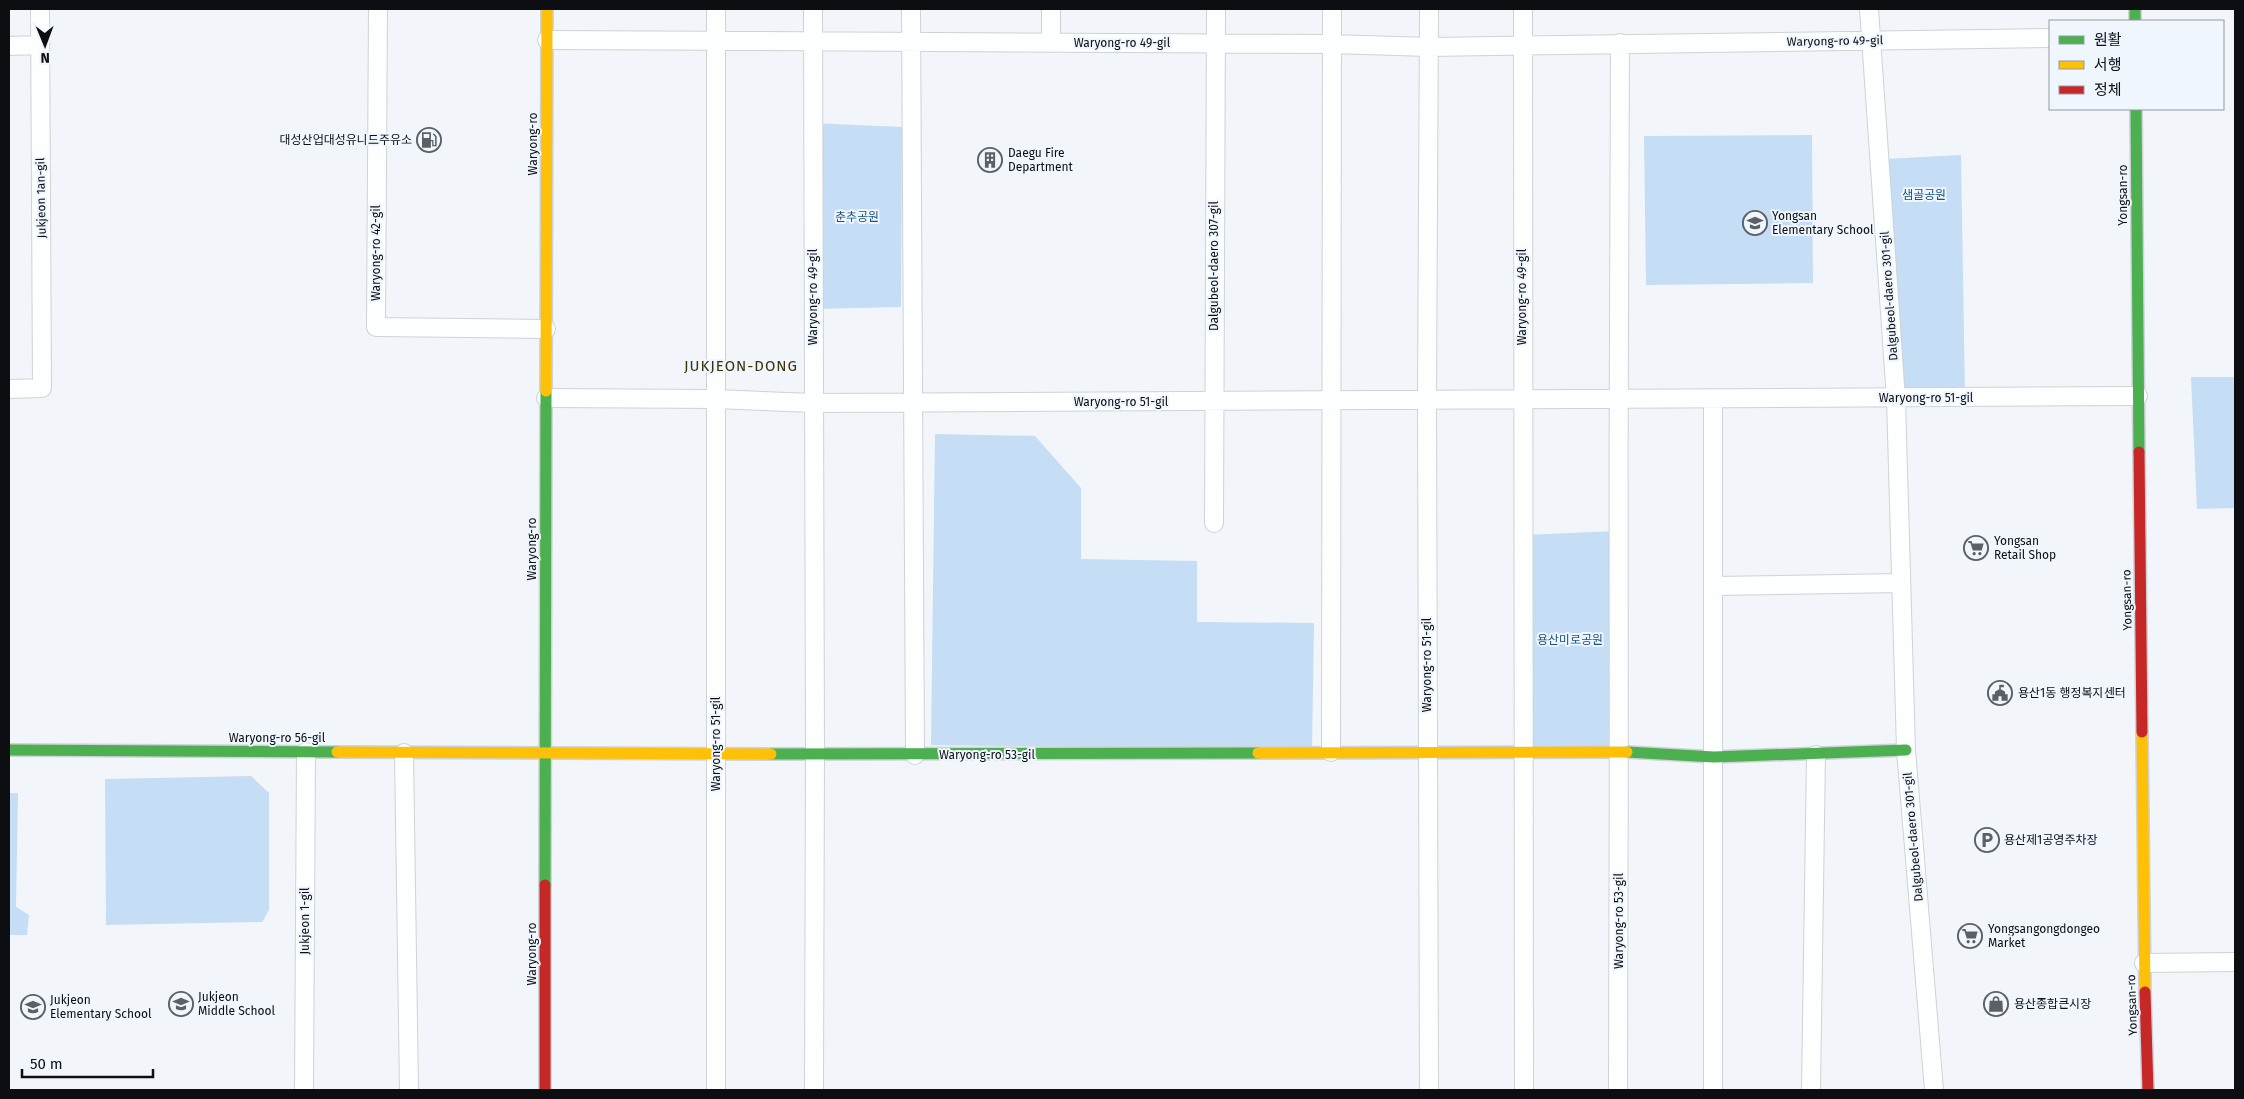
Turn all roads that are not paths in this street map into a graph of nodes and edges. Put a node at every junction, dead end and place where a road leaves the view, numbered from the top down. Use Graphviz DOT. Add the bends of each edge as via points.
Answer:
graph roads {
  1 [pos="40,9"];
  2 [pos="378,9"];
  3 [pos="547,9"];
  4 [pos="716,9"];
  5 [pos="813,9"];
  6 [pos="912,9"];
  7 [pos="1051,9"];
  8 [pos="1216,9"];
  9 [pos="1332,9"];
  10 [pos="1429,9"];
  11 [pos="1522,9"];
  12 [pos="1869,9"];
  13 [pos="2049,38"];
  14 [pos="547,40"];
  15 [pos="1871,41"];
  16 [pos="716,42"];
  17 [pos="812,42"];
  18 [pos="912,42"];
  19 [pos="1052,43"];
  20 [pos="1215,43"];
  21 [pos="1332,44"];
  22 [pos="1620,44"];
  23 [pos="39,45"];
  24 [pos="1522,45"];
  25 [pos="9,46"];
  26 [pos="1429,46"];
  27 [pos="2136,110"];
  28 [pos="546,329"];
  29 [pos="9,389"];
  30 [pos="2138,396"];
  31 [pos="546,398"];
  32 [pos="715,398"];
  33 [pos="1330,398"];
  34 [pos="1896,398"];
  35 [pos="1427,399"];
  36 [pos="1521,399"];
  37 [pos="1617,399"];
  38 [pos="1713,399"];
  39 [pos="1213,401"];
  40 [pos="912,402"];
  41 [pos="813,403"];
  42 [pos="1214,523"];
  43 [pos="1901,583"];
  44 [pos="1714,586"];
  45 [pos="9,750"];
  46 [pos="1906,750"];
  47 [pos="1523,751"];
  48 [pos="1620,751"];
  49 [pos="306,752"];
  50 [pos="1331,752"];
  51 [pos="1428,752"];
  52 [pos="404,753"];
  53 [pos="815,753"];
  54 [pos="546,754"];
  55 [pos="716,754"];
  56 [pos="1816,754"];
  57 [pos="915,755"];
  58 [pos="1714,757"];
  59 [pos="2235,962"];
  60 [pos="2144,963"];
  61 [pos="304,1090"];
  62 [pos="409,1090"];
  63 [pos="545,1090"];
  64 [pos="716,1090"];
  65 [pos="814,1090"];
  66 [pos="1428,1090"];
  67 [pos="1524,1090"];
  68 [pos="1618,1090"];
  69 [pos="1713,1090"];
  70 [pos="1811,1090"];
  71 [pos="1934,1090"];
  72 [pos="2148,1090"];
  1 -- 23 [label="street, Jukjeon 1an-gil"];
  2 -- 28 [label="street, Waryong-ro 42-gil" via="376,327"];
  3 -- 14 [label="main road, Waryong-ro"];
  4 -- 16 [label="street"];
  5 -- 17 [label="street"];
  6 -- 18 [label="street"];
  7 -- 19 [label="street"];
  8 -- 20 [label="street, Dalgubeol-daero 307-gil"];
  9 -- 21 [label="street"];
  10 -- 26 [label="street"];
  11 -- 24 [label="street"];
  12 -- 15 [label="street, Dalgubeol-daero 301-gil"];
  13 -- 15 [label="street, Waryong-ro 49-gil"];
  14 -- 16 [label="street, Waryong-ro 49-gil"];
  14 -- 28 [label="main road, Waryong-ro"];
  15 -- 22 [label="street, Waryong-ro 49-gil"];
  15 -- 34 [label="street, Dalgubeol-daero 301-gil"];
  16 -- 17 [label="street, Waryong-ro 49-gil"];
  16 -- 32 [label="street"];
  17 -- 18 [label="street, Waryong-ro 49-gil"];
  17 -- 41 [label="street, Waryong-ro 49-gil"];
  18 -- 19 [label="street, Waryong-ro 49-gil"];
  18 -- 40 [label="street"];
  19 -- 20 [label="street, Waryong-ro 49-gil"];
  20 -- 21 [label="street, Waryong-ro 49-gil"];
  20 -- 39 [label="street, Dalgubeol-daero 307-gil"];
  21 -- 26 [label="street, Waryong-ro 49-gil"];
  21 -- 33 [label="street"];
  22 -- 24 [label="street, Waryong-ro 49-gil"];
  22 -- 37 [label="street"];
  23 -- 25 [label="street"];
  23 -- 29 [label="street, Jukjeon 1an-gil" via="42,388"];
  24 -- 26 [label="street, Waryong-ro 49-gil"];
  24 -- 36 [label="street, Waryong-ro 49-gil"];
  26 -- 35 [label="street"];
  27 -- 30 [label="main road, Yongsan-ro"];
  28 -- 31 [label="main road, Waryong-ro"];
  30 -- 34 [label="street, Waryong-ro 51-gil"];
  30 -- 60 [label="main road, Yongsan-ro"];
  31 -- 32 [label="street, Waryong-ro 51-gil"];
  31 -- 54 [label="main road, Waryong-ro"];
  32 -- 41 [label="street, Waryong-ro 51-gil"];
  32 -- 55 [label="street, Waryong-ro 51-gil"];
  33 -- 35 [label="street, Waryong-ro 51-gil"];
  33 -- 39 [label="street, Waryong-ro 51-gil"];
  33 -- 50 [label="street"];
  34 -- 38 [label="street, Waryong-ro 51-gil"];
  34 -- 43 [label="street, Dalgubeol-daero 301-gil"];
  35 -- 36 [label="street, Waryong-ro 51-gil"];
  35 -- 51 [label="street, Waryong-ro 51-gil"];
  36 -- 37 [label="street, Waryong-ro 51-gil"];
  36 -- 47 [label="street"];
  37 -- 38 [label="street, Waryong-ro 51-gil"];
  37 -- 48 [label="street"];
  38 -- 44 [label="street"];
  39 -- 40 [label="street, Waryong-ro 51-gil"];
  39 -- 42 [label="street, Dalgubeol-daero 307-gil"];
  40 -- 41 [label="street, Waryong-ro 51-gil"];
  40 -- 57 [label="street"];
  41 -- 53 [label="street"];
  43 -- 44 [label="street"];
  43 -- 46 [label="street, Dalgubeol-daero 301-gil"];
  44 -- 58 [label="street"];
  45 -- 49 [label="main road, Waryong-ro 56-gil"];
  46 -- 56 [label="main road, Waryong-ro 53-gil"];
  46 -- 71 [label="street, Dalgubeol-daero 301-gil"];
  47 -- 48 [label="main road, Waryong-ro 53-gil"];
  47 -- 51 [label="main road, Waryong-ro 53-gil"];
  47 -- 67 [label="street"];
  48 -- 58 [label="main road, Waryong-ro 53-gil"];
  48 -- 68 [label="street, Waryong-ro 53-gil"];
  49 -- 52 [label="main road, Waryong-ro 56-gil"];
  49 -- 61 [label="street, Jukjeon 1-gil"];
  50 -- 51 [label="main road, Waryong-ro 53-gil"];
  50 -- 57 [label="main road, Waryong-ro 53-gil"];
  51 -- 66 [label="street"];
  52 -- 54 [label="main road, Waryong-ro 56-gil"];
  52 -- 62 [label="street"];
  53 -- 55 [label="main road, Waryong-ro 53-gil"];
  53 -- 57 [label="main road, Waryong-ro 53-gil"];
  53 -- 65 [label="street"];
  54 -- 55 [label="main road, Waryong-ro 53-gil"];
  54 -- 63 [label="main road, Waryong-ro"];
  55 -- 64 [label="street, Waryong-ro 51-gil"];
  56 -- 58 [label="main road, Waryong-ro 53-gil"];
  56 -- 70 [label="street"];
  58 -- 69 [label="street"];
  59 -- 60 [label="street"];
  60 -- 72 [label="main road, Yongsan-ro"];
}
